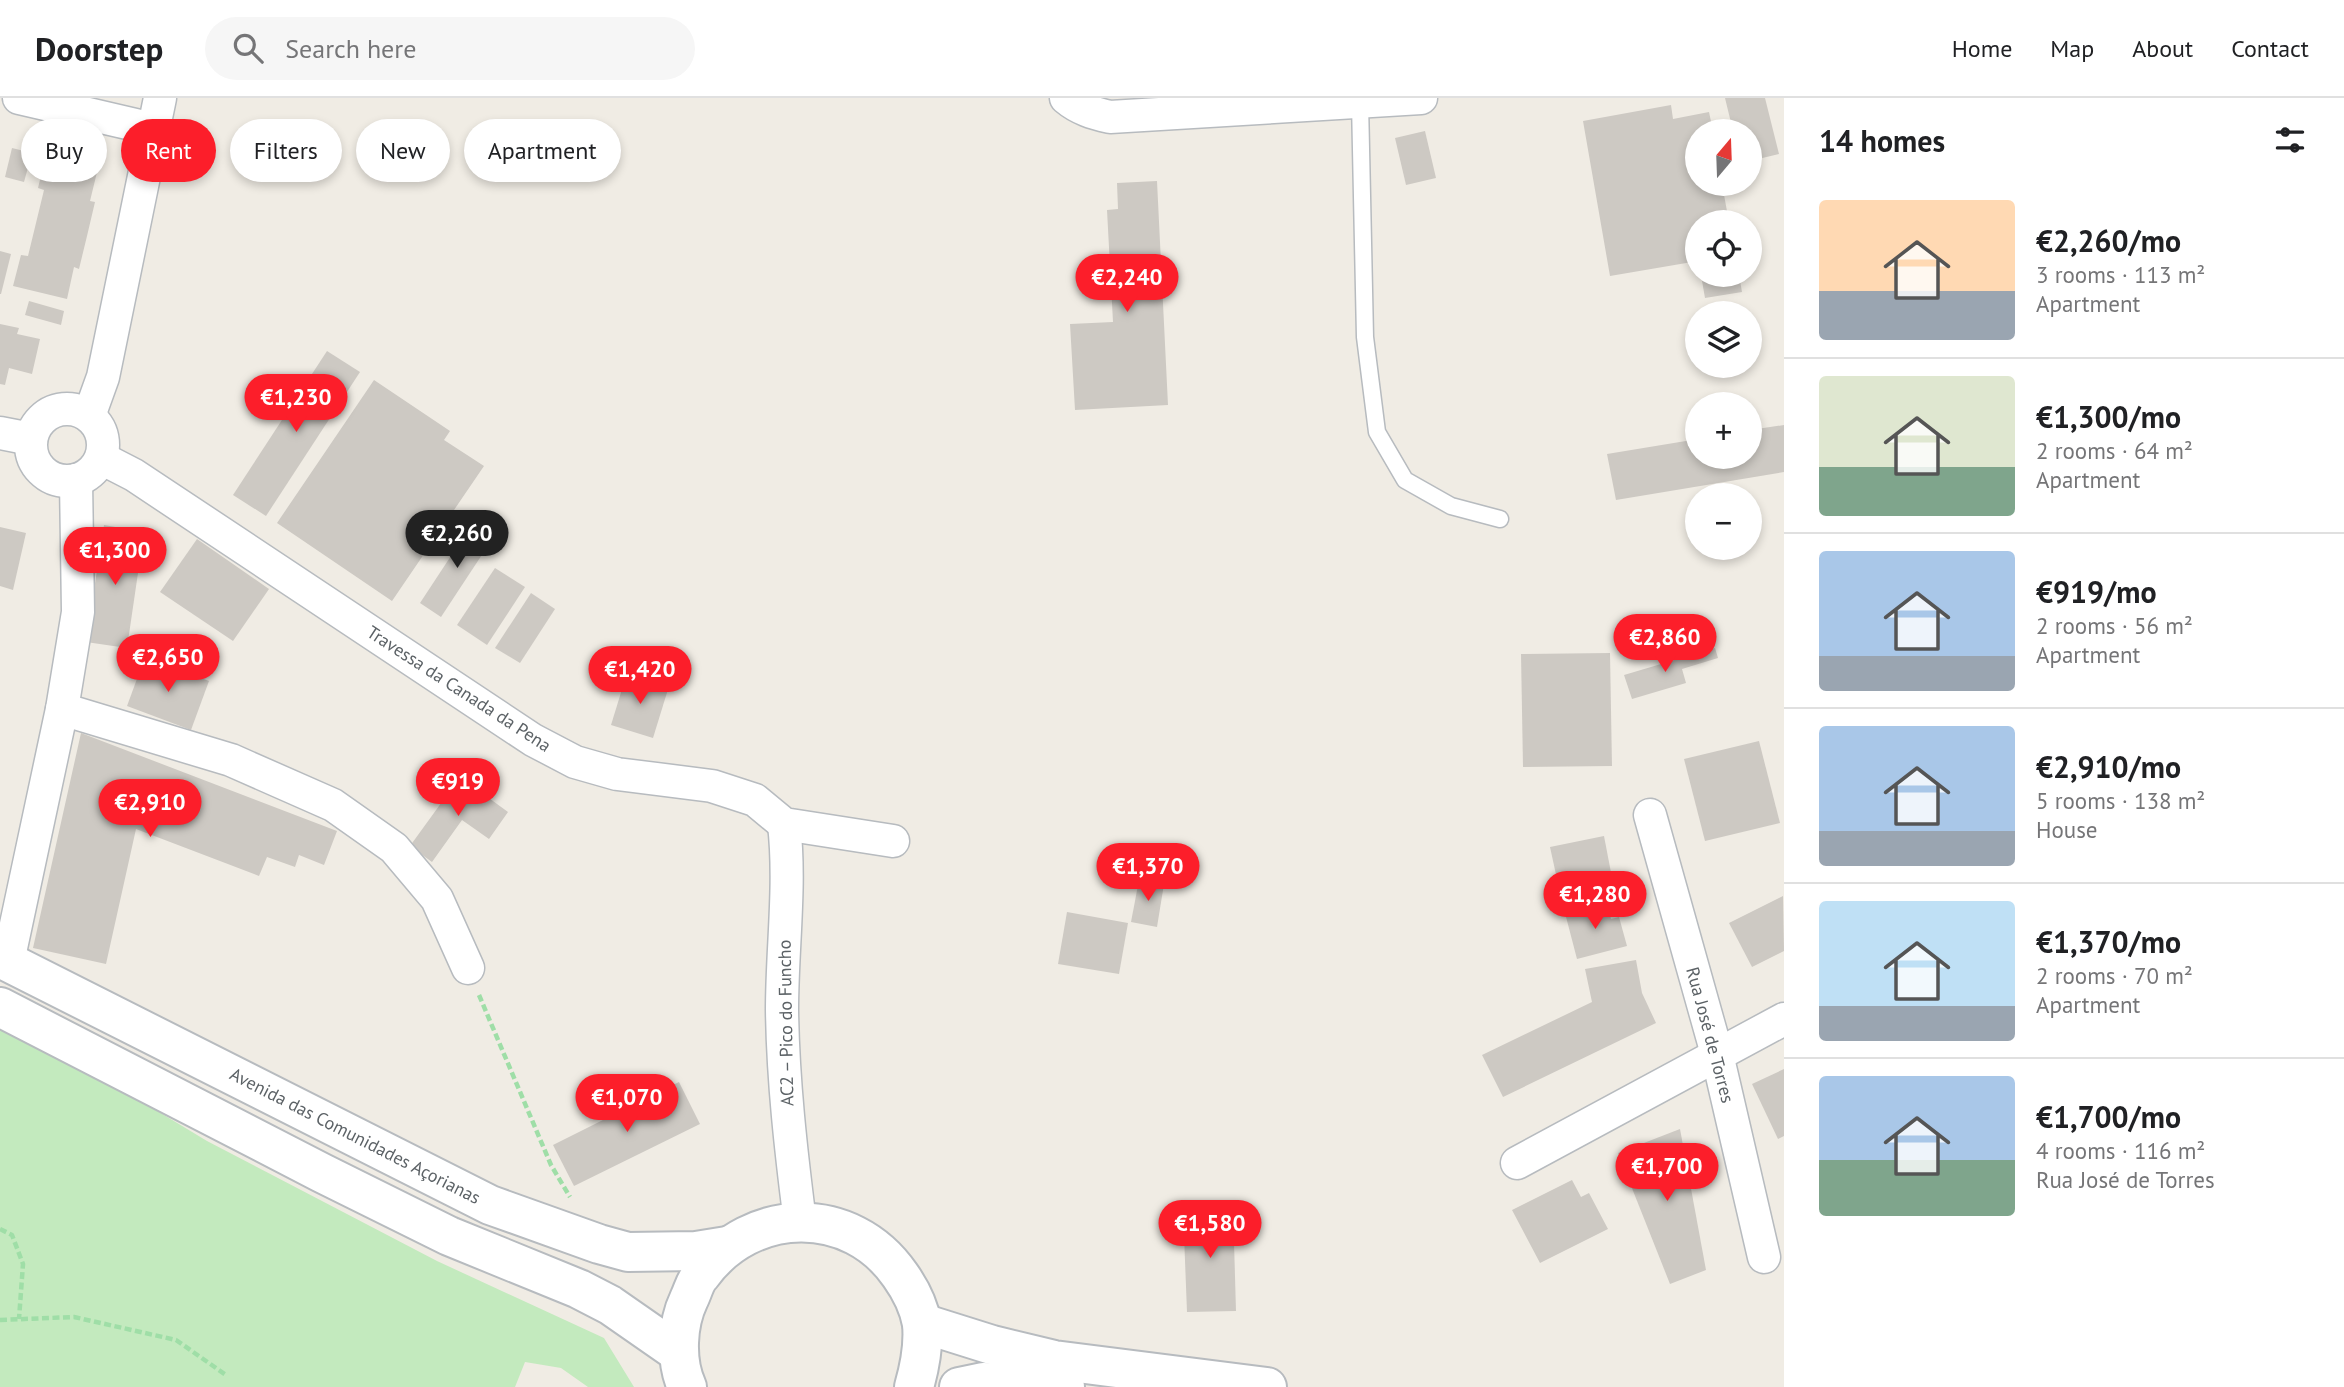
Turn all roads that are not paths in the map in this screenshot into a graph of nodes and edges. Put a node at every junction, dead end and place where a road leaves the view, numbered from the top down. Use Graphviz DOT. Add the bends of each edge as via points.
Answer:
graph roads {
  1 [pos="19,98"];
  2 [pos="160,98"];
  3 [pos="1066,98"];
  4 [pos="1421,98"];
  5 [pos="1360,102"];
  6 [pos="155,119"];
  7 [pos="121,122"];
  8 [pos="142,182"];
  9 [pos="89,416"];
  10 [pos="0,433"];
  11 [pos="31,439"];
  12 [pos="101,458"];
  13 [pos="76,480"];
  14 [pos="1500,519"];
  15 [pos="62,709"];
  16 [pos="1650,815"];
  17 [pos="784,824"];
  18 [pos="893,841"];
  19 [pos="4,960"];
  20 [pos="468,968"];
  21 [pos="0,1007"];
  22 [pos="1784,1019"];
  23 [pos="1717,1054"];
  24 [pos="1517,1163"];
  25 [pos="800,1222"];
  26 [pos="727,1246"];
  27 [pos="1764,1257"];
  28 [pos="922,1323"];
  29 [pos="683,1370"];
  30 [pos="914,1387"];
  31 [pos="959,1387"];
  32 [pos="1065,1387"];
  33 [pos="1267,1387"];
  1 -- 7 [label="street"];
  2 -- 6 [label="street"];
  3 -- 5 [label="street" via="1110,117"];
  4 -- 5 [label="street"];
  5 -- 14 [label="lane" via="1365,337 1377,432 1405,480 1451,506"];
  8 -- 9 [label="street" via="103,377"];
  9 -- 11 [label="street" via="72,409 53,411 38,422"];
  9 -- 12 [label="street" via="99,428"];
  10 -- 11 [label="street"];
  11 -- 13 [label="street" via="32,457 42,472 58,481"];
  12 -- 13 [label="street" via="91,472"];
  12 -- 17 [label="street, Travessa da Canada da Pena" via="134,475 533,740 575,762 617,774 712,786 755,800"];
  13 -- 15 [label="street" via="78,612"];
  15 -- 19 [label="street"];
  15 -- 20 [label="street" via="231,761 333,805 394,848 437,899"];
  16 -- 23 [label="street, Rua José de Torres"];
  17 -- 18 [label="street"];
  17 -- 25 [label="street, AC2 – Pico do Funcho" via="788,859 782,1011 788,1124"];
  19 -- 26 [label="street, Avenida das Comunidades Açorianas" via="490,1205 628,1252"];
  21 -- 29 [label="street" via="449,1236 590,1294 610,1305"];
  22 -- 23 [label="street"];
  23 -- 24 [label="street"];
  23 -- 27 [label="street, Rua José de Torres"];
  25 -- 26 [label="street" via="749,1233"];
  25 -- 28 [label="street" via="834,1227 865,1240 891,1262 911,1290"];
  26 -- 29 [label="street" via="699,1276 683,1313"];
  28 -- 30 [label="street" via="922,1360"];
  28 -- 33 [label="street" via="1054,1360"];
  31 -- 32 [label="street" via="983,1382"];
}
